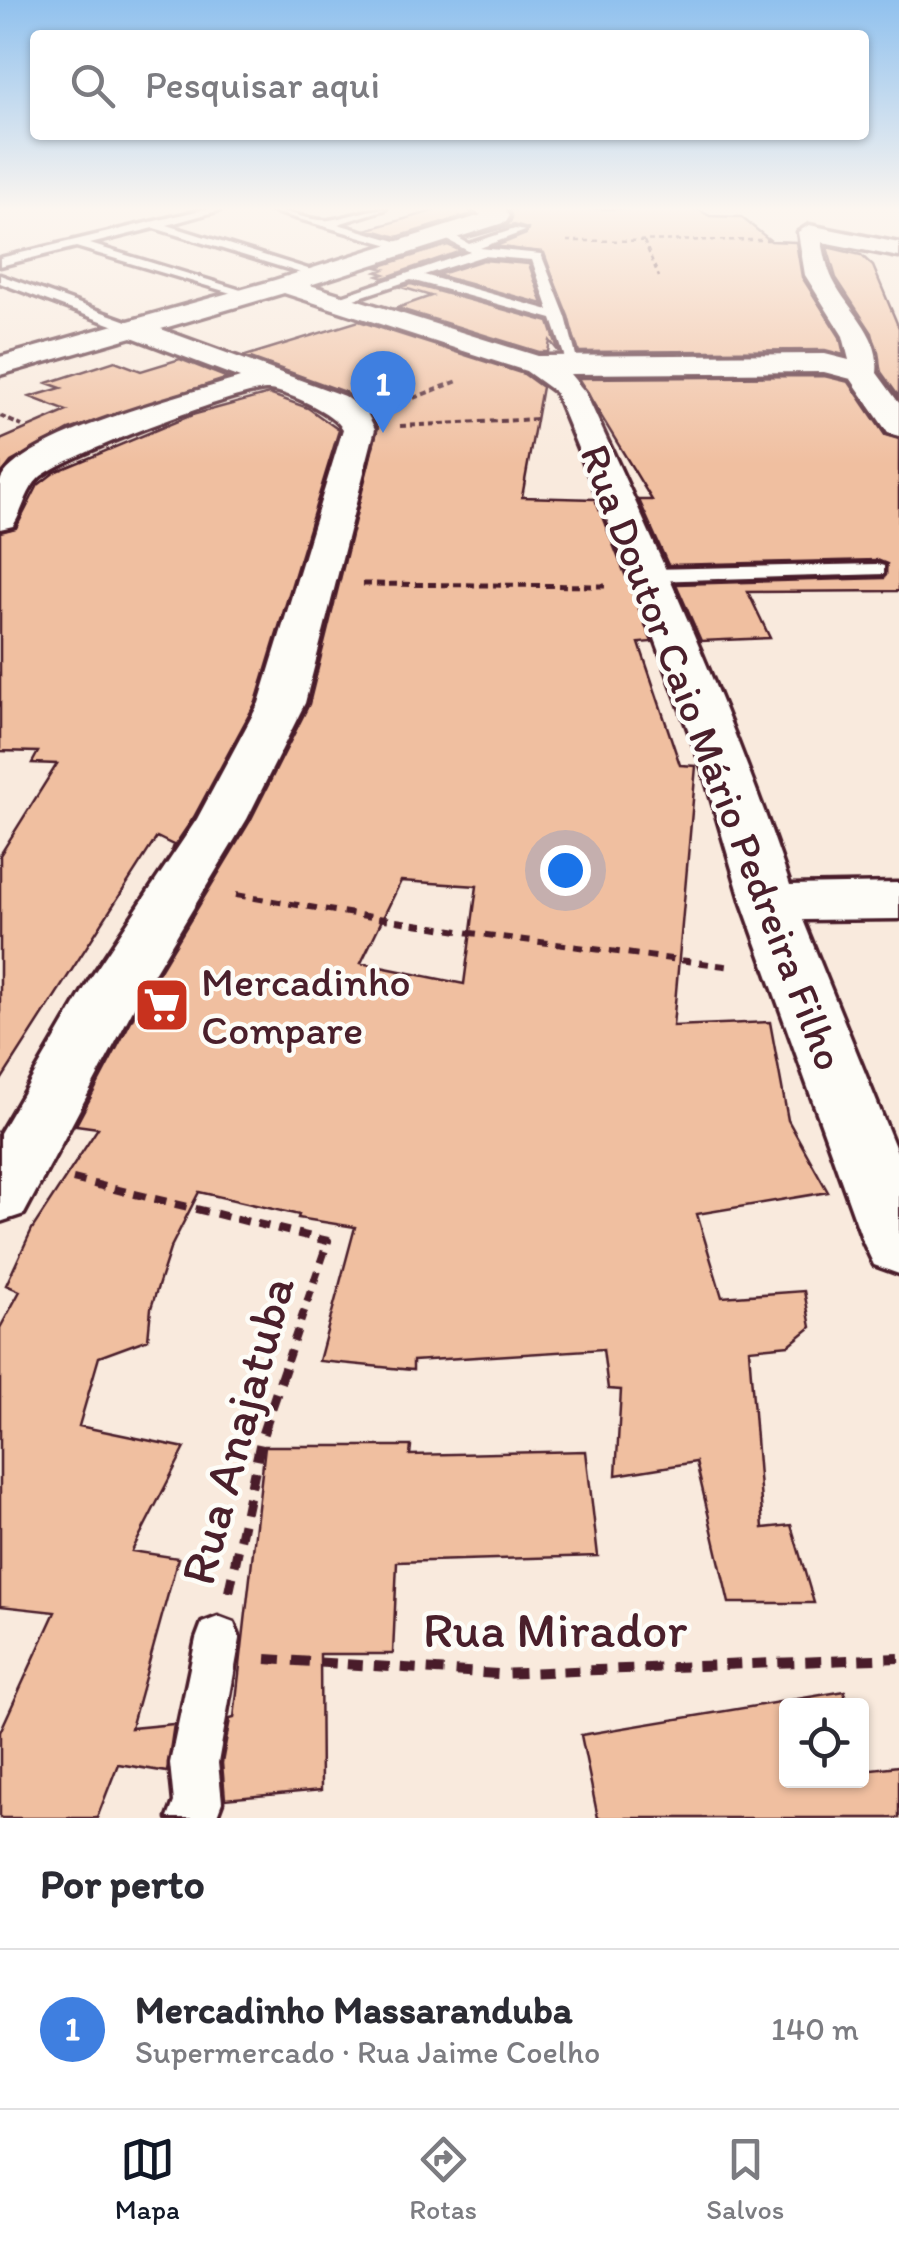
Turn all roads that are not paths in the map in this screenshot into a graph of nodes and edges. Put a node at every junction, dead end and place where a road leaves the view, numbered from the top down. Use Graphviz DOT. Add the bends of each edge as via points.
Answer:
graph roads {
  1 [pos="41,294"];
  2 [pos="239,294"];
  3 [pos="253,294"];
  4 [pos="310,294"];
  5 [pos="358,294"];
  6 [pos="476,294"];
  7 [pos="550,294"];
  8 [pos="829,294"];
  9 [pos="246,296"];
  10 [pos="334,302"];
  11 [pos="558,317"];
  12 [pos="136,328"];
  13 [pos="542,363"];
  14 [pos="2,364"];
  15 [pos="862,373"];
  16 [pos="271,378"];
  17 [pos="899,426"];
  18 [pos="0,518"];
  19 [pos="877,570"];
  20 [pos="653,580"];
  21 [pos="899,901"];
  22 [pos="769,903"];
  23 [pos="8,1179"];
  24 [pos="899,1244"];
  25 [pos="218,1639"];
  26 [pos="192,1818"];
  1 -- 12 [label="lane"];
  2 -- 9 [label="lane"];
  3 -- 9 [label="street"];
  4 -- 10 [label="street, Rua Doutor Caio Mário Pedreira Filho"];
  5 -- 10 [label="lane"];
  6 -- 11 [label="lane"];
  7 -- 11 [label="lane"];
  8 -- 15 [label="street" via="860,344"];
  9 -- 12 [label="street"];
  10 -- 13 [label="street, Rua Doutor Caio Mário Pedreira Filho"];
  11 -- 13 [label="lane"];
  12 -- 14 [label="street"];
  12 -- 16 [label="street"];
  13 -- 15 [label="street" via="800,362"];
  13 -- 20 [label="street, Rua Doutor Caio Mário Pedreira Filho" via="583,416"];
  15 -- 17 [label="street"];
  16 -- 18 [label="street" via="40,461 24,472"];
  16 -- 23 [label="street" via="333,403 358,424 282,704 240,787"];
  19 -- 20 [label="lane"];
  20 -- 22 [label="street, Rua Doutor Caio Mário Pedreira Filho" via="727,770"];
  21 -- 22 [label="street"];
  22 -- 24 [label="street, Rua Doutor Caio Mário Pedreira Filho"];
  25 -- 26 [label="lane" via="194,1763 198,1802"];
}
